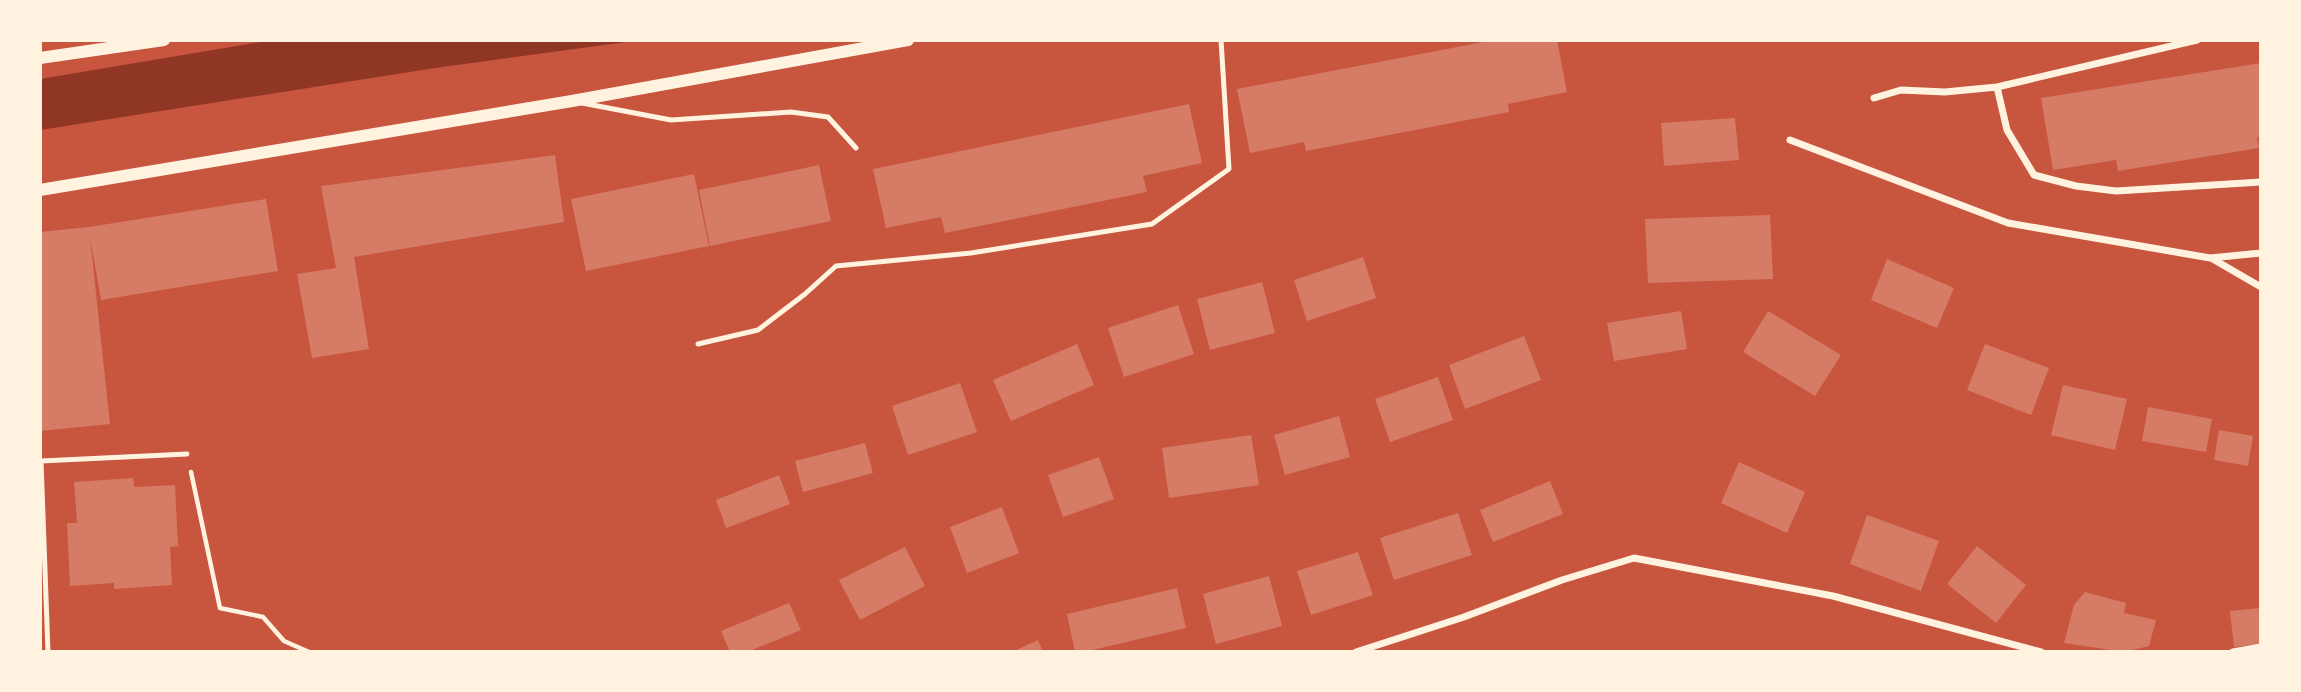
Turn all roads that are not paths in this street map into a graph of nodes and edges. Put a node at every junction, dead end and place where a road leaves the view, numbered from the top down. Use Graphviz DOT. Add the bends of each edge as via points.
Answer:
graph roads {
  1 [pos="164,40"];
  2 [pos="908,40"];
  3 [pos="1221,40"];
  4 [pos="2197,40"];
  5 [pos="40,58"];
  6 [pos="1997,88"];
  7 [pos="1874,98"];
  8 [pos="572,101"];
  9 [pos="1790,140"];
  10 [pos="856,148"];
  11 [pos="2261,181"];
  12 [pos="40,190"];
  13 [pos="2261,253"];
  14 [pos="2210,258"];
  15 [pos="2261,287"];
  16 [pos="698,344"];
  17 [pos="187,454"];
  18 [pos="2261,648"];
  19 [pos="48,652"];
  20 [pos="1356,652"];
  21 [pos="2041,652"];
  22 [pos="2233,652"];
  1 -- 5 [label="street"];
  2 -- 8 [label="street"];
  3 -- 16 [label="lane" via="1229,169 1152,224 971,253 836,266 758,330"];
  4 -- 6 [label="street"];
  6 -- 7 [label="street" via="1901,90"];
  6 -- 11 [label="street" via="2007,130 2034,175 2116,191"];
  8 -- 10 [label="lane" via="671,120 791,112 828,117"];
  8 -- 12 [label="street"];
  9 -- 14 [label="street" via="2008,223"];
  13 -- 14 [label="street"];
  14 -- 15 [label="street"];
  17 -- 19 [label="lane" via="41,461"];
  18 -- 22 [label="street"];
  20 -- 21 [label="street" via="1634,558 1833,596"];
}
